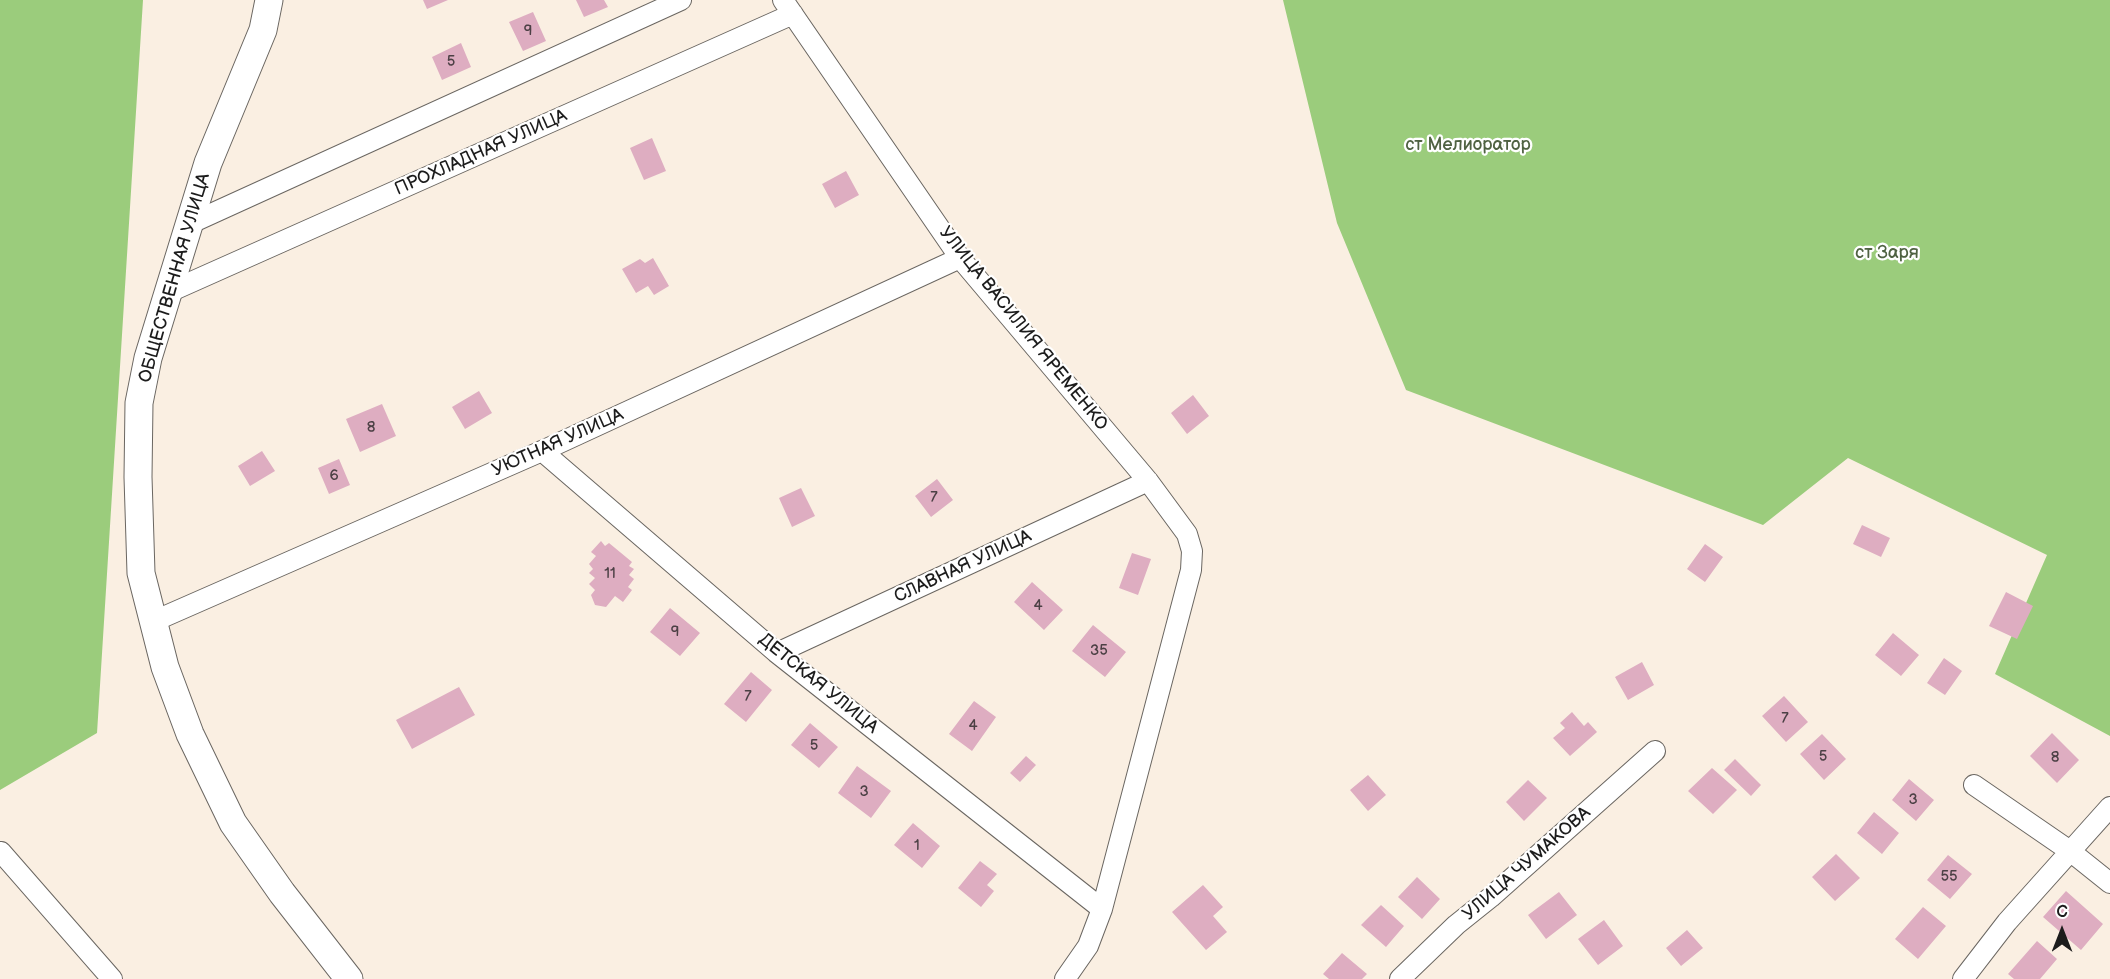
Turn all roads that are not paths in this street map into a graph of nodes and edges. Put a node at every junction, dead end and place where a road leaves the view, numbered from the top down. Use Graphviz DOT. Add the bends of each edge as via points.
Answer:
graph roads {
  1 [pos="269,0"];
  2 [pos="681,0"];
  3 [pos="788,7"];
  4 [pos="189,225"];
  5 [pos="960,258"];
  6 [pos="169,292"];
  7 [pos="542,451"];
  8 [pos="1148,481"];
  9 [pos="153,622"];
  10 [pos="777,653"];
  11 [pos="1655,751"];
  12 [pos="1974,785"];
  13 [pos="2110,807"];
  14 [pos="2070,851"];
  15 [pos="1,852"];
  16 [pos="2110,883"];
  17 [pos="1102,909"];
  18 [pos="112,979"];
  19 [pos="349,979"];
  20 [pos="1065,979"];
  21 [pos="1400,979"];
  22 [pos="1963,979"];
  1 -- 4 [label="main road, ОБЩЕСТВЕННАЯ УЛИЦА" via="263,30 208,163"];
  2 -- 4 [label="street"];
  3 -- 5 [label="street, УЛИЦА ВАСИЛИЯ ЯРЕМЕНКО"];
  3 -- 6 [label="street, ПРОХЛАДНАЯ УЛИЦА"];
  4 -- 6 [label="main road, ОБЩЕСТВЕННАЯ УЛИЦА"];
  5 -- 7 [label="street, УЮТНАЯ УЛИЦА"];
  5 -- 8 [label="street, УЛИЦА ВАСИЛИЯ ЯРЕМЕНКО"];
  6 -- 9 [label="main road, ОБЩЕСТВЕННАЯ УЛИЦА" via="148,358 139,403 141,573"];
  7 -- 9 [label="street, УЮТНАЯ УЛИЦА"];
  7 -- 10 [label="street, ДЕТСКАЯ УЛИЦА"];
  8 -- 10 [label="street, СЛАВНАЯ УЛИЦА"];
  8 -- 17 [label="street, УЛИЦА ВАСИЛИЯ ЯРЕМЕНКО" via="1187,534 1192,551 1191,570"];
  9 -- 19 [label="main road, ОБЩЕСТВЕННАЯ УЛИЦА" via="190,734 233,823"];
  10 -- 17 [label="street, ДЕТСКАЯ УЛИЦА"];
  11 -- 21 [label="street, УЛИЦА ЧУМАКОВА"];
  12 -- 14 [label="street"];
  13 -- 14 [label="street"];
  14 -- 16 [label="street"];
  14 -- 22 [label="street"];
  15 -- 18 [label="street"];
  17 -- 20 [label="street, УЛИЦА ВАСИЛИЯ ЯРЕМЕНКО" via="1088,946"];
}
